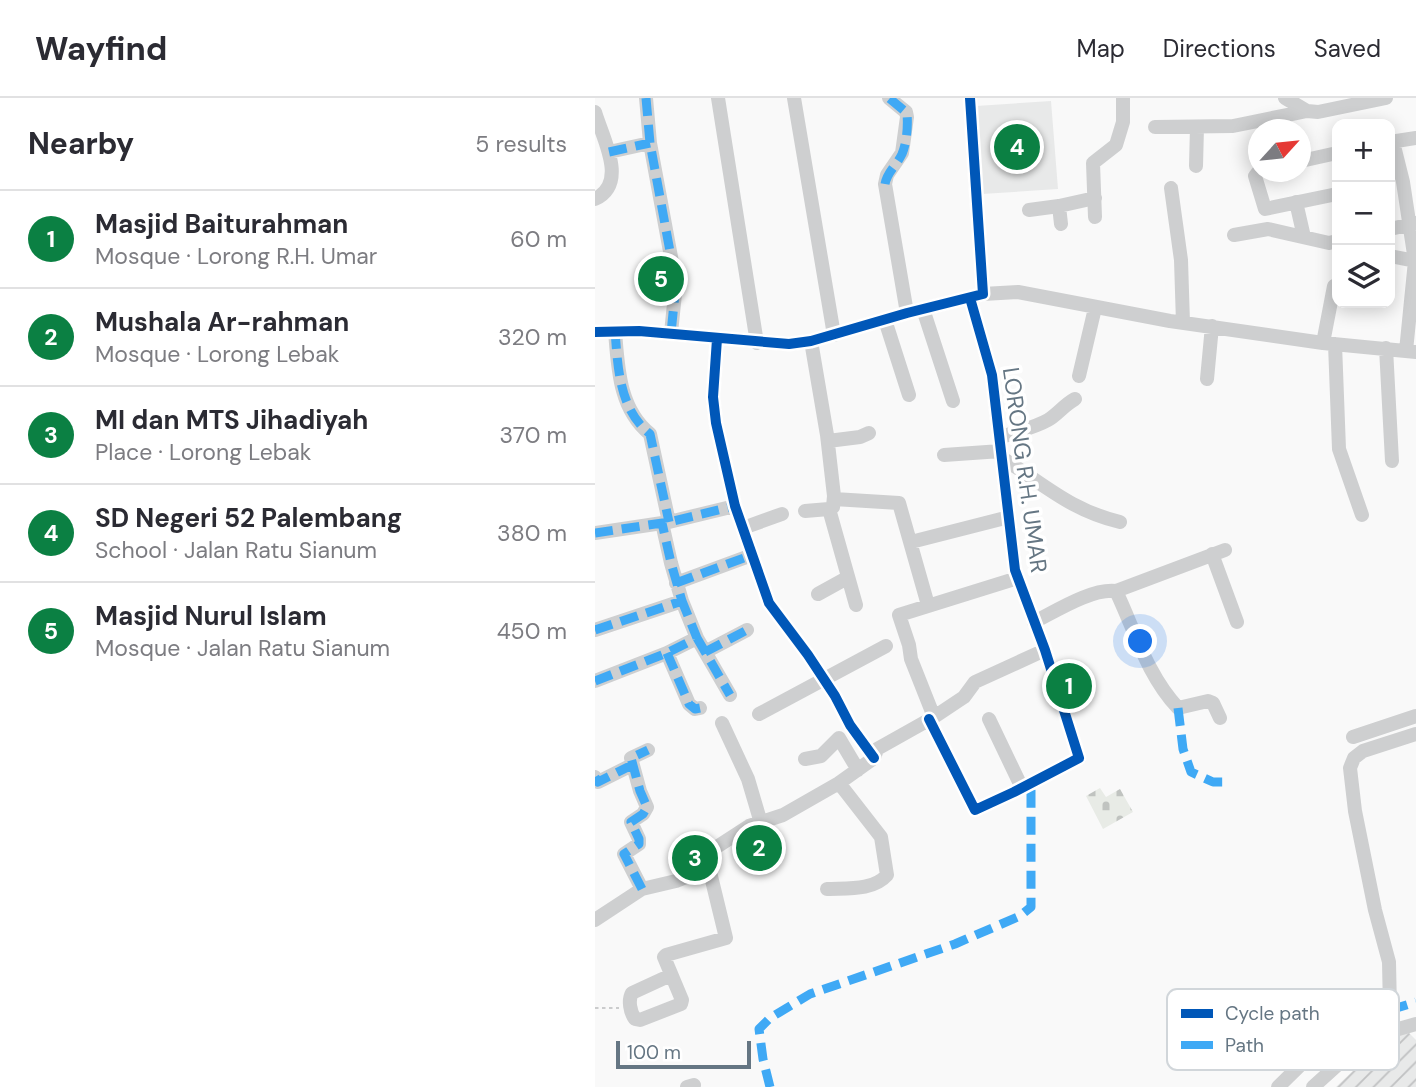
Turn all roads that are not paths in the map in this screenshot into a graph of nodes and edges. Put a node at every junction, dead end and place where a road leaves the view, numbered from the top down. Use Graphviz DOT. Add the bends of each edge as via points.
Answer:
graph roads {
  1 [pos="646,98"];
  2 [pos="717,98"];
  3 [pos="794,98"];
  4 [pos="889,98"];
  5 [pos="970,98"];
  6 [pos="1123,98"];
  7 [pos="1289,99"];
  8 [pos="1378,99"];
  9 [pos="1307,111"];
  10 [pos="595,112"];
  11 [pos="1154,127"];
  12 [pos="1197,127"];
  13 [pos="597,130"];
  14 [pos="1416,138"];
  15 [pos="1395,141"];
  16 [pos="650,143"];
  17 [pos="609,152"];
  18 [pos="1332,154"];
  19 [pos="1311,159"];
  20 [pos="1196,166"];
  21 [pos="1257,182"];
  22 [pos="1396,183"];
  23 [pos="1171,188"];
  24 [pos="1332,195"];
  25 [pos="1095,198"];
  26 [pos="595,199"];
  27 [pos="1296,202"];
  28 [pos="1059,206"];
  29 [pos="1265,209"];
  30 [pos="1030,210"];
  31 [pos="1095,217"];
  32 [pos="1413,224"];
  33 [pos="1061,225"];
  34 [pos="1395,228"];
  35 [pos="1268,229"];
  36 [pos="1234,235"];
  37 [pos="1304,237"];
  38 [pos="1332,243"];
  39 [pos="1395,257"];
  40 [pos="1415,261"];
  41 [pos="977,296"];
  42 [pos="1095,308"];
  43 [pos="1332,308"];
  44 [pos="923,309"];
  45 [pos="907,313"];
  46 [pos="885,320"];
  47 [pos="1182,323"];
  48 [pos="1212,326"];
  49 [pos="615,331"];
  50 [pos="595,332"];
  51 [pos="671,334"];
  52 [pos="834,335"];
  53 [pos="717,339"];
  54 [pos="811,341"];
  55 [pos="757,342"];
  56 [pos="1329,343"];
  57 [pos="1386,348"];
  58 [pos="1411,351"];
  59 [pos="1079,376"];
  60 [pos="1207,379"];
  61 [pos="909,395"];
  62 [pos="1075,399"];
  63 [pos="953,401"];
  64 [pos="869,433"];
  65 [pos="828,441"];
  66 [pos="1001,449"];
  67 [pos="944,455"];
  68 [pos="1392,461"];
  69 [pos="832,504"];
  70 [pos="735,506"];
  71 [pos="805,511"];
  72 [pos="782,514"];
  73 [pos="1362,515"];
  74 [pos="1009,517"];
  75 [pos="666,522"];
  76 [pos="1120,522"];
  77 [pos="743,528"];
  78 [pos="595,533"];
  79 [pos="911,542"];
  80 [pos="752,555"];
  81 [pos="847,578"];
  82 [pos="1018,578"];
  83 [pos="676,583"];
  84 [pos="1116,590"];
  85 [pos="818,594"];
  86 [pos="683,601"];
  87 [pos="856,605"];
  88 [pos="928,605"];
  89 [pos="1034,622"];
  90 [pos="1237,622"];
  91 [pos="595,630"];
  92 [pos="747,631"];
  93 [pos="697,638"];
  94 [pos="886,646"];
  95 [pos="1045,650"];
  96 [pos="705,652"];
  97 [pos="667,653"];
  98 [pos="822,679"];
  99 [pos="595,681"];
  100 [pos="730,695"];
  101 [pos="700,708"];
  102 [pos="759,714"];
  103 [pos="1416,716"];
  104 [pos="932,718"];
  105 [pos="1220,718"];
  106 [pos="989,719"];
  107 [pos="722,723"];
  108 [pos="1416,734"];
  109 [pos="1353,737"];
  110 [pos="648,750"];
  111 [pos="874,758"];
  112 [pos="805,759"];
  113 [pos="632,765"];
  114 [pos="858,769"];
  115 [pos="595,778"];
  116 [pos="839,783"];
  117 [pos="1022,788"];
  118 [pos="761,822"];
  119 [pos="709,868"];
  120 [pos="642,889"];
  121 [pos="827,889"];
  122 [pos="595,920"];
  123 [pos="671,975"];
  124 [pos="1390,989"];
  125 [pos="1416,1024"];
  126 [pos="1399,1029"];
  127 [pos="1295,1070"];
  128 [pos="1332,1070"];
  129 [pos="1278,1087"];
  130 [pos="1313,1087"];
  1 -- 16 [label="street"];
  2 -- 55 [label="street"];
  3 -- 52 [label="street"];
  4 -- 45 [label="street" via="907,117 902,153 885,184"];
  5 -- 41 [label="street, LORONG R.H. UMAR"];
  6 -- 25 [label="street" via="1123,122 1116,145 1093,163"];
  7 -- 9 [label="street"];
  8 -- 9 [label="street" via="1323,112"];
  9 -- 12 [label="street"];
  10 -- 13 [label="street"];
  11 -- 12 [label="street"];
  12 -- 20 [label="street"];
  13 -- 17 [label="street"];
  14 -- 15 [label="street"];
  16 -- 17 [label="street"];
  16 -- 51 [label="street" via="676,284"];
  17 -- 26 [label="street" via="611,182"];
  18 -- 19 [label="street"];
  21 -- 29 [label="street"];
  22 -- 32 [label="street"];
  23 -- 47 [label="street" via="1181,260"];
  24 -- 27 [label="street"];
  25 -- 28 [label="street"];
  25 -- 31 [label="street"];
  27 -- 29 [label="street"];
  27 -- 37 [label="street"];
  28 -- 30 [label="street"];
  28 -- 33 [label="street"];
  29 -- 35 [label="street"];
  32 -- 34 [label="street"];
  32 -- 40 [label="street"];
  35 -- 36 [label="street"];
  35 -- 37 [label="street"];
  37 -- 38 [label="street"];
  39 -- 40 [label="street"];
  40 -- 58 [label="street"];
  41 -- 42 [label="street" via="1019,292"];
  41 -- 44 [label="street"];
  41 -- 66 [label="street, LORONG R.H. UMAR"];
  42 -- 47 [label="street"];
  42 -- 59 [label="street"];
  43 -- 56 [label="street"];
  44 -- 45 [label="street"];
  44 -- 63 [label="street"];
  45 -- 46 [label="street"];
  46 -- 52 [label="street"];
  46 -- 61 [label="street"];
  47 -- 48 [label="street"];
  48 -- 56 [label="street"];
  48 -- 60 [label="street"];
  49 -- 50 [label="street"];
  49 -- 51 [label="street"];
  49 -- 75 [label="street" via="621,388 638,426 650,434"];
  51 -- 53 [label="street"];
  52 -- 54 [label="street"];
  53 -- 55 [label="street"];
  53 -- 70 [label="street" via="713,397"];
  54 -- 55 [label="street"];
  54 -- 65 [label="street"];
  56 -- 57 [label="street"];
  56 -- 73 [label="street" via="1339,449"];
  57 -- 58 [label="street"];
  57 -- 68 [label="street"];
  62 -- 66 [label="street"];
  64 -- 65 [label="street"];
  65 -- 69 [label="street"];
  66 -- 67 [label="street"];
  66 -- 74 [label="street, LORONG R.H. UMAR"];
  66 -- 76 [label="street" via="1059,498"];
  69 -- 71 [label="street"];
  69 -- 79 [label="street" via="899,503"];
  69 -- 81 [label="street"];
  70 -- 75 [label="street"];
  70 -- 77 [label="street"];
  72 -- 77 [label="street"];
  74 -- 79 [label="street"];
  74 -- 82 [label="street, LORONG R.H. UMAR"];
  75 -- 78 [label="street"];
  75 -- 83 [label="street"];
  77 -- 80 [label="street"];
  79 -- 88 [label="street"];
  80 -- 83 [label="street"];
  80 -- 98 [label="street" via="769,603"];
  81 -- 85 [label="street"];
  81 -- 87 [label="street"];
  82 -- 88 [label="street"];
  82 -- 89 [label="street, LORONG R.H. UMAR"];
  83 -- 86 [label="street"];
  84 -- 89 [label="street" via="1090,595"];
  84 -- 90 [label="street" via="1219,552"];
  84 -- 105 [label="street" via="1156,681 1174,704 1178,708 1208,701"];
  86 -- 91 [label="street"];
  86 -- 93 [label="street"];
  88 -- 104 [label="street" via="898,616"];
  89 -- 95 [label="street, LORONG R.H. UMAR"];
  92 -- 96 [label="street"];
  93 -- 96 [label="street"];
  93 -- 97 [label="street"];
  94 -- 98 [label="street"];
  95 -- 104 [label="street" via="975,682 964,697"];
  95 -- 117 [label="street, LORONG R.H. UMAR" via="1079,757"];
  96 -- 100 [label="street"];
  97 -- 99 [label="street"];
  97 -- 101 [label="street" via="689,704"];
  98 -- 102 [label="street"];
  98 -- 111 [label="street"];
  103 -- 109 [label="street"];
  104 -- 111 [label="street" via="877,749"];
  104 -- 117 [label="street, LORONG R.H. UMAR" via="975,810"];
  106 -- 117 [label="street"];
  107 -- 118 [label="street" via="748,779"];
  108 -- 124 [label="street" via="1363,751 1350,768 1355,811 1389,962"];
  110 -- 113 [label="street" via="631,758"];
  111 -- 114 [label="street"];
  112 -- 114 [label="street" via="821,756 839,738"];
  113 -- 115 [label="street" via="598,782"];
  113 -- 120 [label="street" via="647,807 631,822 639,842 624,854"];
  114 -- 116 [label="street"];
  116 -- 118 [label="street" via="783,815"];
  116 -- 121 [label="street" via="871,813 881,837 886,877 868,886"];
  118 -- 119 [label="street" via="712,851"];
  119 -- 120 [label="street"];
  119 -- 123 [label="street" via="726,938 666,955"];
  120 -- 122 [label="street"];
  123 -- 123 [label="street" via="681,1004 640,1020 634,1017 632,993"];
  125 -- 126 [label="street"];
  127 -- 129 [label="street"];
  128 -- 130 [label="street"];
}
